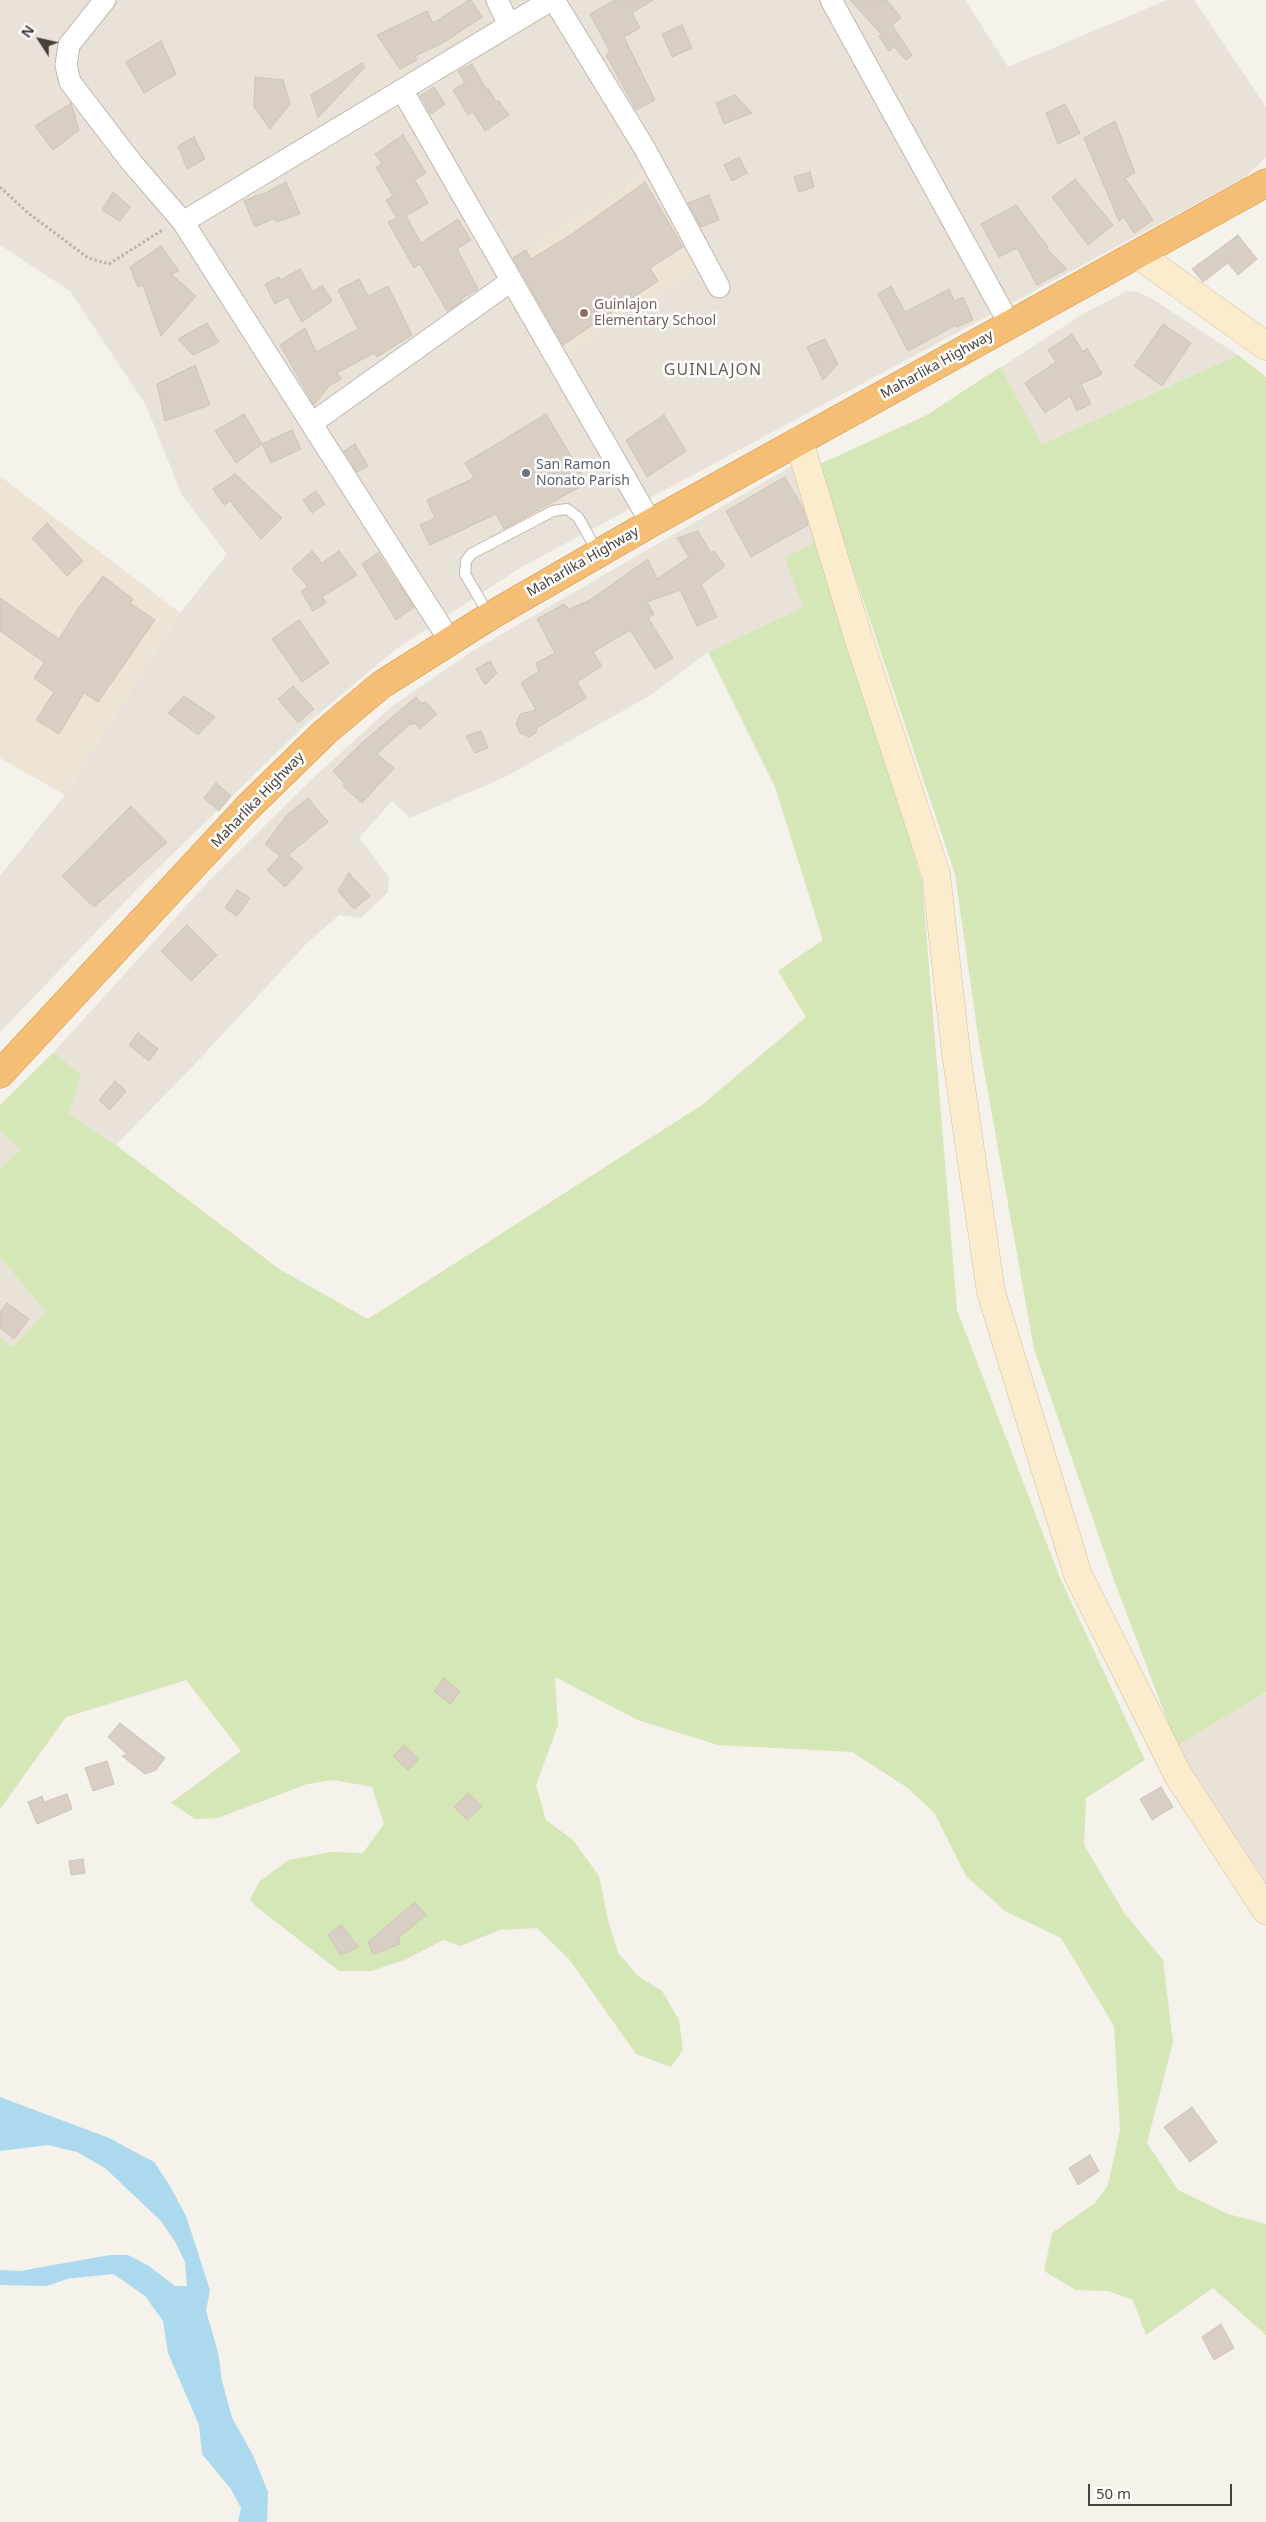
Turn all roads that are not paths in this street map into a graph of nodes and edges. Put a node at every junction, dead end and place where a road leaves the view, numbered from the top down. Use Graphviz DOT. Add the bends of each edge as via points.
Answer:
graph roads {
  1 [pos="106,0"];
  2 [pos="497,0"];
  3 [pos="553,0"];
  4 [pos="832,0"];
  5 [pos="510,25"];
  6 [pos="402,90"];
  7 [pos="1266,183"];
  8 [pos="183,222"];
  9 [pos="1137,254"];
  10 [pos="511,281"];
  11 [pos="719,287"];
  12 [pos="1010,325"];
  13 [pos="1266,346"];
  14 [pos="312,422"];
  15 [pos="800,441"];
  16 [pos="651,523"];
  17 [pos="599,554"];
  18 [pos="490,616"];
  19 [pos="450,641"];
  20 [pos="0,1074"];
  21 [pos="1266,1910"];
  1 -- 8 [label="street" via="70,45 66,65 70,82 132,163"];
  2 -- 5 [label="street"];
  3 -- 5 [label="street"];
  3 -- 11 [label="street" via="644,149"];
  4 -- 12 [label="street"];
  5 -- 6 [label="street"];
  6 -- 8 [label="street"];
  6 -- 10 [label="street"];
  7 -- 9 [label="highway, Maharlika Highway"];
  8 -- 14 [label="street"];
  9 -- 12 [label="highway, Maharlika Highway"];
  9 -- 13 [label="street"];
  10 -- 14 [label="street"];
  10 -- 16 [label="street"];
  12 -- 15 [label="highway, Maharlika Highway"];
  14 -- 19 [label="street"];
  15 -- 16 [label="highway, Maharlika Highway"];
  15 -- 21 [label="street" via="858,637 936,874 956,1054 991,1292 1078,1575 1178,1775"];
  16 -- 17 [label="highway, Maharlika Highway"];
  17 -- 18 [label="highway, Maharlika Highway"];
  17 -- 18 [label="lane" via="578,517 567,510 553,511 471,554 466,561 465,574"];
  18 -- 19 [label="highway, Maharlika Highway"];
  19 -- 20 [label="highway, Maharlika Highway" via="381,685 325,732 247,808"];
}
